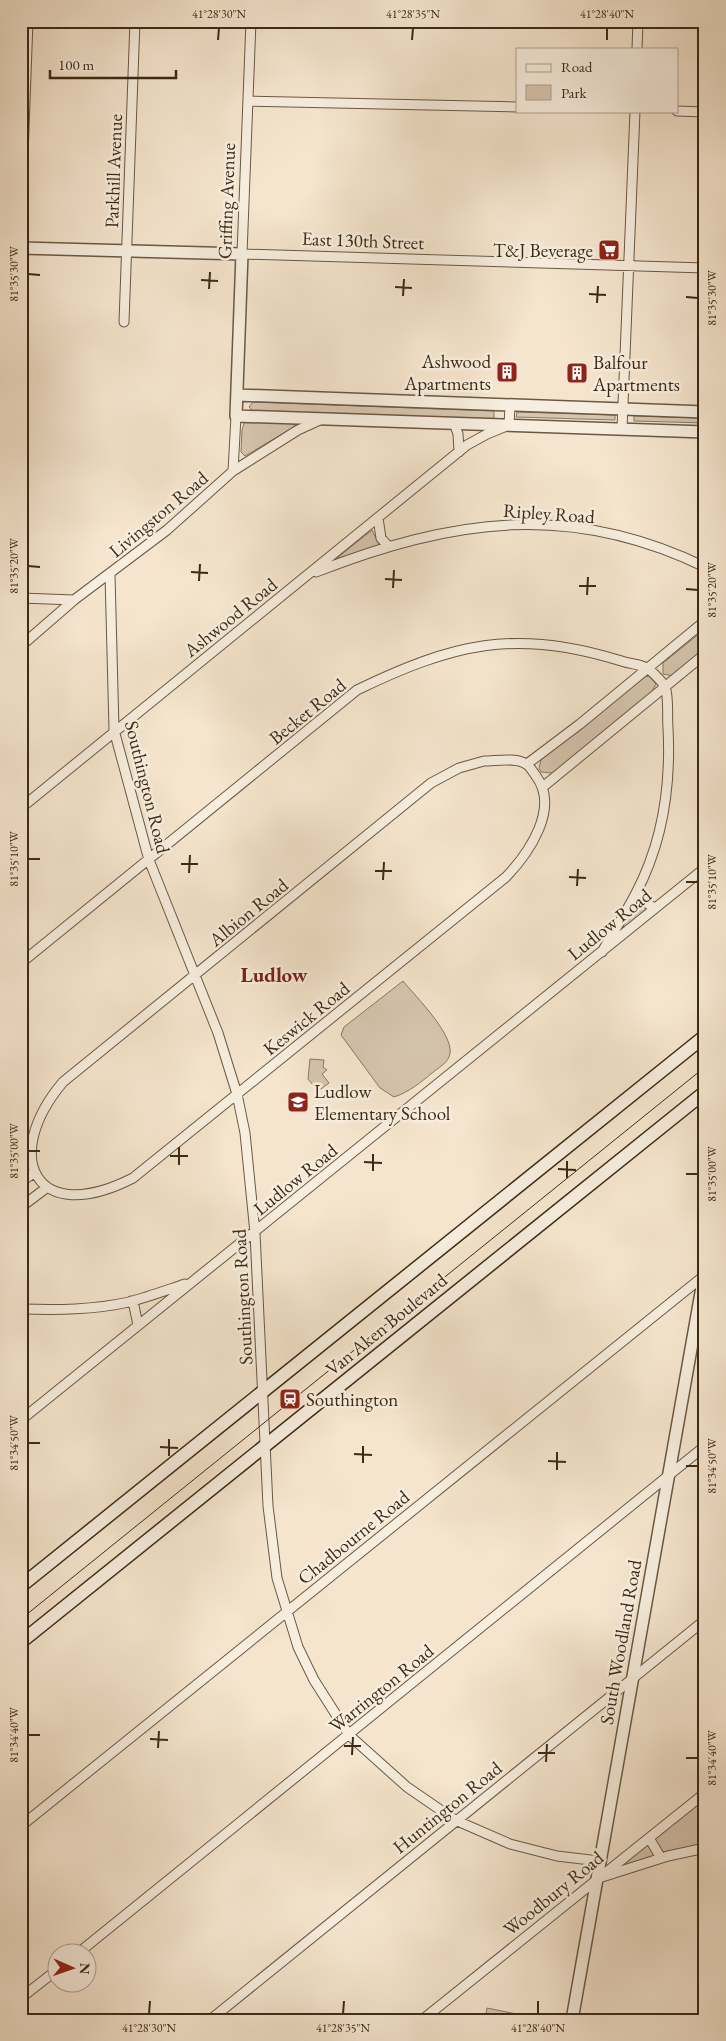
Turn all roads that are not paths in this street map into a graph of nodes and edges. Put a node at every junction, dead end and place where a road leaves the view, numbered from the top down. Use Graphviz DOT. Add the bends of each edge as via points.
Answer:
graph roads {
  1 [pos="28,21"];
  2 [pos="135,21"];
  3 [pos="251,21"];
  4 [pos="638,21"];
  5 [pos="637,48"];
  6 [pos="248,102"];
  7 [pos="516,107"];
  8 [pos="678,111"];
  9 [pos="635,112"];
  10 [pos="705,112"];
  11 [pos="21,209"];
  12 [pos="21,248"];
  13 [pos="126,251"];
  14 [pos="242,254"];
  15 [pos="630,266"];
  16 [pos="705,268"];
  17 [pos="124,322"];
  18 [pos="237,396"];
  19 [pos="510,406"];
  20 [pos="623,410"];
  21 [pos="705,412"];
  22 [pos="236,416"];
  23 [pos="323,419"];
  24 [pos="454,423"];
  25 [pos="509,425"];
  26 [pos="622,429"];
  27 [pos="705,432"];
  28 [pos="460,452"];
  29 [pos="233,471"];
  30 [pos="378,518"];
  31 [pos="388,546"];
  32 [pos="705,567"];
  33 [pos="110,575"];
  34 [pos="308,575"];
  35 [pos="21,598"];
  36 [pos="74,600"];
  37 [pos="705,621"];
  38 [pos="21,646"];
  39 [pos="705,654"];
  40 [pos="648,667"];
  41 [pos="665,686"];
  42 [pos="114,730"];
  43 [pos="527,764"];
  44 [pos="544,786"];
  45 [pos="21,808"];
  46 [pos="149,860"];
  47 [pos="705,868"];
  48 [pos="637,892"];
  49 [pos="654,908"];
  50 [pos="602,952"];
  51 [pos="21,963"];
  52 [pos="194,976"];
  53 [pos="705,1036"];
  54 [pos="705,1092"];
  55 [pos="237,1094"];
  56 [pos="32,1174"];
  57 [pos="21,1182"];
  58 [pos="45,1189"];
  59 [pos="21,1208"];
  60 [pos="255,1233"];
  61 [pos="704,1273"];
  62 [pos="191,1282"];
  63 [pos="131,1301"];
  64 [pos="21,1309"];
  65 [pos="138,1325"];
  66 [pos="264,1391"];
  67 [pos="21,1420"];
  68 [pos="265,1446"];
  69 [pos="705,1446"];
  70 [pos="668,1476"];
  71 [pos="21,1586"];
  72 [pos="287,1611"];
  73 [pos="705,1620"];
  74 [pos="21,1642"];
  75 [pos="631,1679"];
  76 [pos="349,1735"];
  77 [pos="705,1793"];
  78 [pos="455,1820"];
  79 [pos="21,1826"];
  80 [pos="649,1838"];
  81 [pos="705,1848"];
  82 [pos="661,1858"];
  83 [pos="599,1860"];
  84 [pos="596,1879"];
  85 [pos="89,1944"];
  86 [pos="48,1977"];
  87 [pos="21,1998"];
  88 [pos="210,2020"];
  89 [pos="422,2020"];
  90 [pos="572,2020"];
  1 -- 11 [label="street"];
  2 -- 13 [label="street, Parkhill Avenue"];
  3 -- 6 [label="street, Griffing Avenue"];
  4 -- 5 [label="street"];
  6 -- 7 [label="street"];
  6 -- 14 [label="street, Griffing Avenue"];
  8 -- 10 [label="street"];
  9 -- 15 [label="street"];
  12 -- 13 [label="street, East 130th Street"];
  13 -- 14 [label="street, East 130th Street"];
  13 -- 17 [label="street, Parkhill Avenue"];
  14 -- 15 [label="street, East 130th Street"];
  14 -- 18 [label="street, Griffing Avenue"];
  15 -- 16 [label="street, East 130th Street"];
  15 -- 20 [label="street"];
  18 -- 19 [label="street"];
  18 -- 22 [label="street, Griffing Avenue"];
  19 -- 20 [label="street"];
  19 -- 25 [label="street"];
  20 -- 21 [label="street"];
  20 -- 26 [label="street"];
  22 -- 23 [label="street"];
  22 -- 29 [label="street, Griffing Avenue"];
  23 -- 24 [label="street"];
  23 -- 29 [label="street, Livingston Road" via="298,430"];
  24 -- 25 [label="street"];
  24 -- 28 [label="street"];
  25 -- 26 [label="street"];
  25 -- 28 [label="street, Ashwood Road" via="487,434"];
  26 -- 27 [label="street"];
  28 -- 30 [label="street, Ashwood Road"];
  29 -- 33 [label="street, Livingston Road"];
  30 -- 31 [label="street" via="381,538"];
  30 -- 34 [label="street, Ashwood Road"];
  31 -- 32 [label="street, Ripley Road" via="482,526 558,526 635,539"];
  31 -- 34 [label="street, Ripley Road"];
  33 -- 36 [label="street, Livingston Road"];
  33 -- 42 [label="street, Southington Road"];
  34 -- 42 [label="street, Ashwood Road"];
  35 -- 36 [label="street"];
  36 -- 38 [label="street, Livingston Road"];
  37 -- 40 [label="street"];
  39 -- 41 [label="street"];
  40 -- 41 [label="street"];
  40 -- 43 [label="street"];
  40 -- 46 [label="street, Becket Road" via="592,651 528,642 491,644 442,655 401,669 357,690"];
  41 -- 44 [label="street"];
  41 -- 48 [label="street" via="669,752 666,797 655,846"];
  42 -- 45 [label="street, Ashwood Road"];
  42 -- 46 [label="street, Southington Road"];
  43 -- 44 [label="street"];
  43 -- 52 [label="street, Albion Road" via="484,761 459,768 431,783"];
  44 -- 55 [label="street, Keswick Road" via="544,807 538,832 524,857 506,877"];
  46 -- 51 [label="street, Becket Road"];
  46 -- 52 [label="street, Southington Road"];
  47 -- 49 [label="street, Ludlow Road"];
  48 -- 49 [label="street"];
  48 -- 50 [label="street"];
  49 -- 50 [label="street, Ludlow Road"];
  50 -- 60 [label="street, Ludlow Road"];
  52 -- 55 [label="street, Southington Road" via="218,1033"];
  52 -- 56 [label="street, Albion Road" via="52,1094 32,1132 29,1155"];
  53 -- 66 [label="main road, Van Aken Boulevard"];
  54 -- 68 [label="main road, Van Aken Boulevard"];
  55 -- 58 [label="street, Keswick Road" via="123,1183 76,1194"];
  55 -- 60 [label="street, Southington Road" via="248,1156"];
  56 -- 57 [label="street"];
  56 -- 58 [label="street"];
  58 -- 59 [label="street"];
  60 -- 62 [label="street, Ludlow Road"];
  60 -- 66 [label="street, Southington Road"];
  61 -- 70 [label="street, South Woodland Road"];
  61 -- 72 [label="street, Chadbourne Road"];
  62 -- 63 [label="street"];
  62 -- 65 [label="street, Ludlow Road"];
  63 -- 64 [label="street" via="68,1310"];
  63 -- 65 [label="street"];
  65 -- 67 [label="street, Ludlow Road"];
  66 -- 68 [label="street, Southington Road"];
  66 -- 71 [label="main road, Van Aken Boulevard"];
  68 -- 72 [label="street, Southington Road" via="277,1578"];
  68 -- 74 [label="main road, Van Aken Boulevard"];
  69 -- 70 [label="street, Warrington Road"];
  70 -- 75 [label="street, South Woodland Road"];
  70 -- 76 [label="street, Warrington Road"];
  72 -- 76 [label="street, Southington Road" via="298,1647 314,1680"];
  72 -- 79 [label="street, Chadbourne Road"];
  73 -- 75 [label="street, Huntington Road"];
  75 -- 78 [label="street, Huntington Road"];
  75 -- 83 [label="street, South Woodland Road"];
  76 -- 78 [label="street, Southington Road" via="407,1787"];
  76 -- 85 [label="street, Warrington Road"];
  77 -- 80 [label="street, Woodbury Road"];
  78 -- 83 [label="street, Southington Road" via="510,1844 557,1856"];
  78 -- 88 [label="street, Huntington Road"];
  80 -- 82 [label="street"];
  80 -- 84 [label="street, Woodbury Road"];
  81 -- 82 [label="street"];
  82 -- 84 [label="street"];
  83 -- 84 [label="street, South Woodland Road"];
  84 -- 89 [label="street, Woodbury Road"];
  84 -- 90 [label="street, South Woodland Road"];
  86 -- 87 [label="street"];
}
